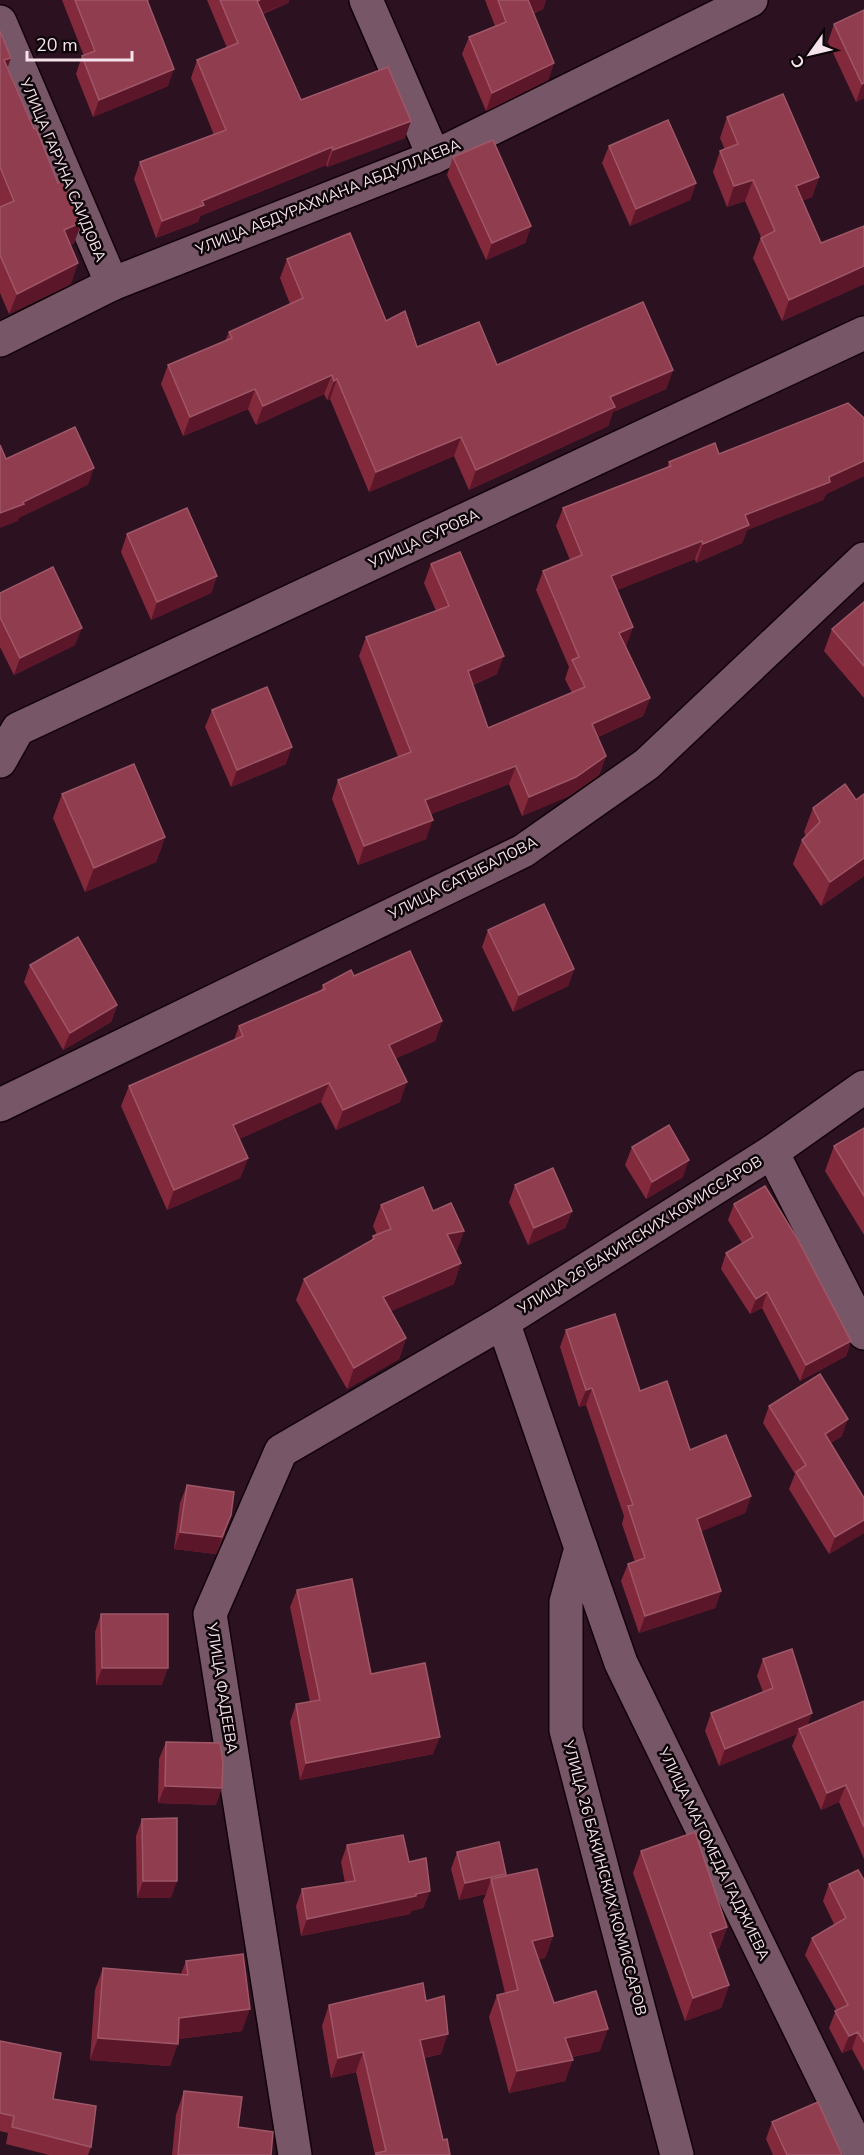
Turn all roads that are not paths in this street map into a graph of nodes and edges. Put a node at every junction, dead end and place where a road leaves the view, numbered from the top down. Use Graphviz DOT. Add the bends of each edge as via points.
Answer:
graph roads {
  1 [pos="366,0"];
  2 [pos="747,1"];
  3 [pos="0,22"];
  4 [pos="434,157"];
  5 [pos="112,284"];
  6 [pos="864,333"];
  7 [pos="0,340"];
  8 [pos="864,559"];
  9 [pos="0,761"];
  10 [pos="864,1087"];
  11 [pos="0,1105"];
  12 [pos="772,1152"];
  13 [pos="503,1322"];
  14 [pos="864,1333"];
  15 [pos="581,1548"];
  16 [pos="295,2155"];
  17 [pos="677,2155"];
  18 [pos="861,2155"];
  1 -- 4 [label="street"];
  2 -- 4 [label="street, УЛИЦА АБДУРАХМАНА АБДУЛЛАЕВА"];
  3 -- 5 [label="street, УЛИЦА ГАРУНА САИДОВА"];
  4 -- 5 [label="street, УЛИЦА АБДУРАХМАНА АБДУЛЛАЕВА"];
  5 -- 7 [label="street, УЛИЦА АБДУРАХМАНА АБДУЛЛАЕВА"];
  6 -- 9 [label="street, УЛИЦА СУРОВА" via="18,729"];
  8 -- 11 [label="street, УЛИЦА САТЫБАЛОВА" via="647,764 523,850"];
  10 -- 12 [label="street, УЛИЦА 26 БАКИНСКИХ КОМИССАРОВ"];
  12 -- 13 [label="street, УЛИЦА 26 БАКИНСКИХ КОМИССАРОВ"];
  12 -- 14 [label="street"];
  13 -- 15 [label="street, УЛИЦА 26 БАКИНСКИХ КОМИССАРОВ"];
  13 -- 16 [label="street, УЛИЦА ФАДЕЕВА" via="281,1451 210,1614"];
  15 -- 17 [label="street, УЛИЦА 26 БАКИНСКИХ КОМИССАРОВ" via="566,1602 566,1730"];
  15 -- 18 [label="street, УЛИЦА МАГОМЕДА ГАДЖИЕВА" via="621,1663"];
}
